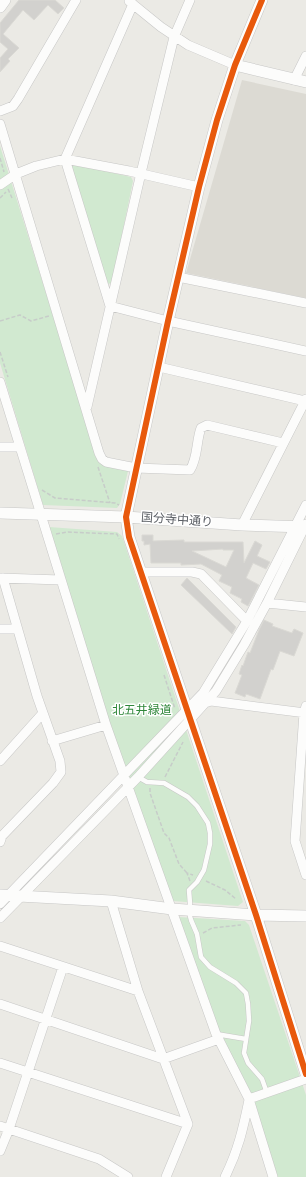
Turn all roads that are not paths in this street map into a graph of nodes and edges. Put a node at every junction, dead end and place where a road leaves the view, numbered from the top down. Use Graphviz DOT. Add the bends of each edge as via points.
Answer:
graph roads {
  1 [pos="5,0"];
  2 [pos="76,0"];
  3 [pos="190,0"];
  4 [pos="262,0"];
  5 [pos="130,2"];
  6 [pos="0,7"];
  7 [pos="174,37"];
  8 [pos="306,56"];
  9 [pos="235,65"];
  10 [pos="294,80"];
  11 [pos="306,82"];
  12 [pos="0,111"];
  13 [pos="0,124"];
  14 [pos="65,159"];
  15 [pos="141,173"];
  16 [pos="16,174"];
  17 [pos="3,183"];
  18 [pos="199,187"];
  19 [pos="178,277"];
  20 [pos="306,303"];
  21 [pos="110,306"];
  22 [pos="168,321"];
  23 [pos="306,351"];
  24 [pos="159,367"];
  25 [pos="0,382"];
  26 [pos="306,400"];
  27 [pos="86,409"];
  28 [pos="283,442"];
  29 [pos="0,447"];
  30 [pos="20,448"];
  31 [pos="136,468"];
  32 [pos="306,505"];
  33 [pos="0,513"];
  34 [pos="42,514"];
  35 [pos="126,517"];
  36 [pos="242,525"];
  37 [pos="303,526"];
  38 [pos="140,572"];
  39 [pos="1,578"];
  40 [pos="61,580"];
  41 [pos="267,603"];
  42 [pos="306,607"];
  43 [pos="247,621"];
  44 [pos="0,629"];
  45 [pos="17,629"];
  46 [pos="205,703"];
  47 [pos="305,711"];
  48 [pos="43,713"];
  49 [pos="189,715"];
  50 [pos="106,725"];
  51 [pos="52,740"];
  52 [pos="0,760"];
  53 [pos="124,776"];
  54 [pos="138,777"];
  55 [pos="128,787"];
  56 [pos="1,838"];
  57 [pos="306,875"];
  58 [pos="4,896"];
  59 [pos="22,896"];
  60 [pos="111,901"];
  61 [pos="0,904"];
  62 [pos="190,904"];
  63 [pos="172,909"];
  64 [pos="256,915"];
  65 [pos="190,916"];
  66 [pos="306,916"];
  67 [pos="0,918"];
  68 [pos="0,946"];
  69 [pos="63,967"];
  70 [pos="138,991"];
  71 [pos="0,1004"];
  72 [pos="46,1019"];
  73 [pos="218,1037"];
  74 [pos="246,1039"];
  75 [pos="163,1059"];
  76 [pos="0,1063"];
  77 [pos="28,1072"];
  78 [pos="306,1074"];
  79 [pos="306,1079"];
  80 [pos="267,1093"];
  81 [pos="249,1099"];
  82 [pos="188,1124"];
  83 [pos="0,1126"];
  84 [pos="9,1129"];
  85 [pos="0,1151"];
  86 [pos="128,1177"];
  87 [pos="166,1177"];
  88 [pos="225,1177"];
  89 [pos="273,1177"];
  1 -- 6 [label="street"];
  2 -- 12 [label="street" via="18,99 13,106"];
  3 -- 7 [label="street"];
  4 -- 9 [label="street"];
  5 -- 7 [label="street"];
  5 -- 14 [label="street"];
  7 -- 9 [label="street"];
  7 -- 15 [label="street"];
  8 -- 10 [label="street"];
  9 -- 10 [label="street"];
  9 -- 18 [label="street"];
  10 -- 11 [label="street"];
  13 -- 16 [label="street"];
  14 -- 15 [label="street"];
  14 -- 16 [label="street"];
  14 -- 21 [label="street"];
  15 -- 18 [label="street"];
  15 -- 21 [label="street"];
  16 -- 17 [label="street"];
  16 -- 27 [label="street"];
  18 -- 19 [label="street"];
  19 -- 20 [label="street"];
  19 -- 22 [label="street"];
  21 -- 22 [label="street"];
  21 -- 27 [label="street"];
  22 -- 23 [label="street"];
  22 -- 24 [label="street"];
  24 -- 26 [label="street"];
  24 -- 31 [label="street"];
  25 -- 30 [label="street"];
  26 -- 28 [label="street"];
  27 -- 31 [label="street" via="102,459"];
  28 -- 31 [label="street" via="207,425 198,433 194,464 190,470"];
  28 -- 36 [label="street"];
  29 -- 30 [label="street"];
  30 -- 34 [label="street"];
  31 -- 35 [label="street"];
  32 -- 37 [label="street"];
  33 -- 34 [label="street, 国分寺中通り"];
  34 -- 35 [label="street, 国分寺中通り"];
  34 -- 40 [label="street"];
  35 -- 36 [label="street, 国分寺中通り"];
  35 -- 38 [label="street" via="129,537"];
  36 -- 37 [label="street, 国分寺中通り"];
  37 -- 41 [label="street"];
  37 -- 43 [label="street"];
  38 -- 43 [label="street" via="201,574"];
  38 -- 49 [label="street"];
  39 -- 40 [label="street"];
  39 -- 45 [label="street"];
  40 -- 50 [label="street"];
  41 -- 42 [label="street"];
  41 -- 46 [label="street" via="216,691"];
  43 -- 49 [label="street"];
  44 -- 45 [label="street"];
  45 -- 48 [label="street"];
  46 -- 47 [label="street" via="211,701"];
  46 -- 49 [label="street"];
  47 -- 57 [label="street" via="295,841"];
  48 -- 51 [label="street"];
  48 -- 52 [label="street"];
  49 -- 53 [label="street"];
  49 -- 54 [label="street"];
  49 -- 64 [label="street"];
  50 -- 51 [label="street"];
  50 -- 53 [label="street"];
  51 -- 56 [label="street" via="60,761 61,772 53,784"];
  53 -- 55 [label="street"];
  53 -- 58 [label="street"];
  54 -- 55 [label="street"];
  54 -- 62 [label="lane" via="148,782 162,783 188,797 208,823 210,844 204,870 189,890"];
  55 -- 59 [label="street"];
  55 -- 63 [label="street"];
  58 -- 59 [label="street"];
  58 -- 61 [label="street"];
  59 -- 60 [label="street"];
  59 -- 67 [label="street"];
  60 -- 63 [label="street"];
  60 -- 70 [label="street"];
  63 -- 64 [label="street"];
  63 -- 73 [label="street"];
  64 -- 66 [label="street"];
  64 -- 78 [label="street"];
  65 -- 74 [label="lane" via="198,936 201,957 210,967 236,983 246,994 249,1022"];
  68 -- 69 [label="street"];
  69 -- 70 [label="street"];
  69 -- 72 [label="street"];
  70 -- 75 [label="street"];
  71 -- 72 [label="street"];
  72 -- 75 [label="street"];
  72 -- 77 [label="street"];
  73 -- 74 [label="lane"];
  73 -- 75 [label="street"];
  73 -- 81 [label="street"];
  74 -- 80 [label="lane" via="244,1053 248,1063 262,1079"];
  75 -- 82 [label="street"];
  76 -- 77 [label="street"];
  77 -- 82 [label="street"];
  77 -- 84 [label="street"];
  79 -- 80 [label="street"];
  80 -- 81 [label="street"];
  81 -- 88 [label="street" via="241,1138"];
  81 -- 89 [label="street"];
  82 -- 87 [label="street"];
  83 -- 84 [label="street"];
  84 -- 85 [label="street"];
  84 -- 86 [label="street" via="99,1159"];
}
